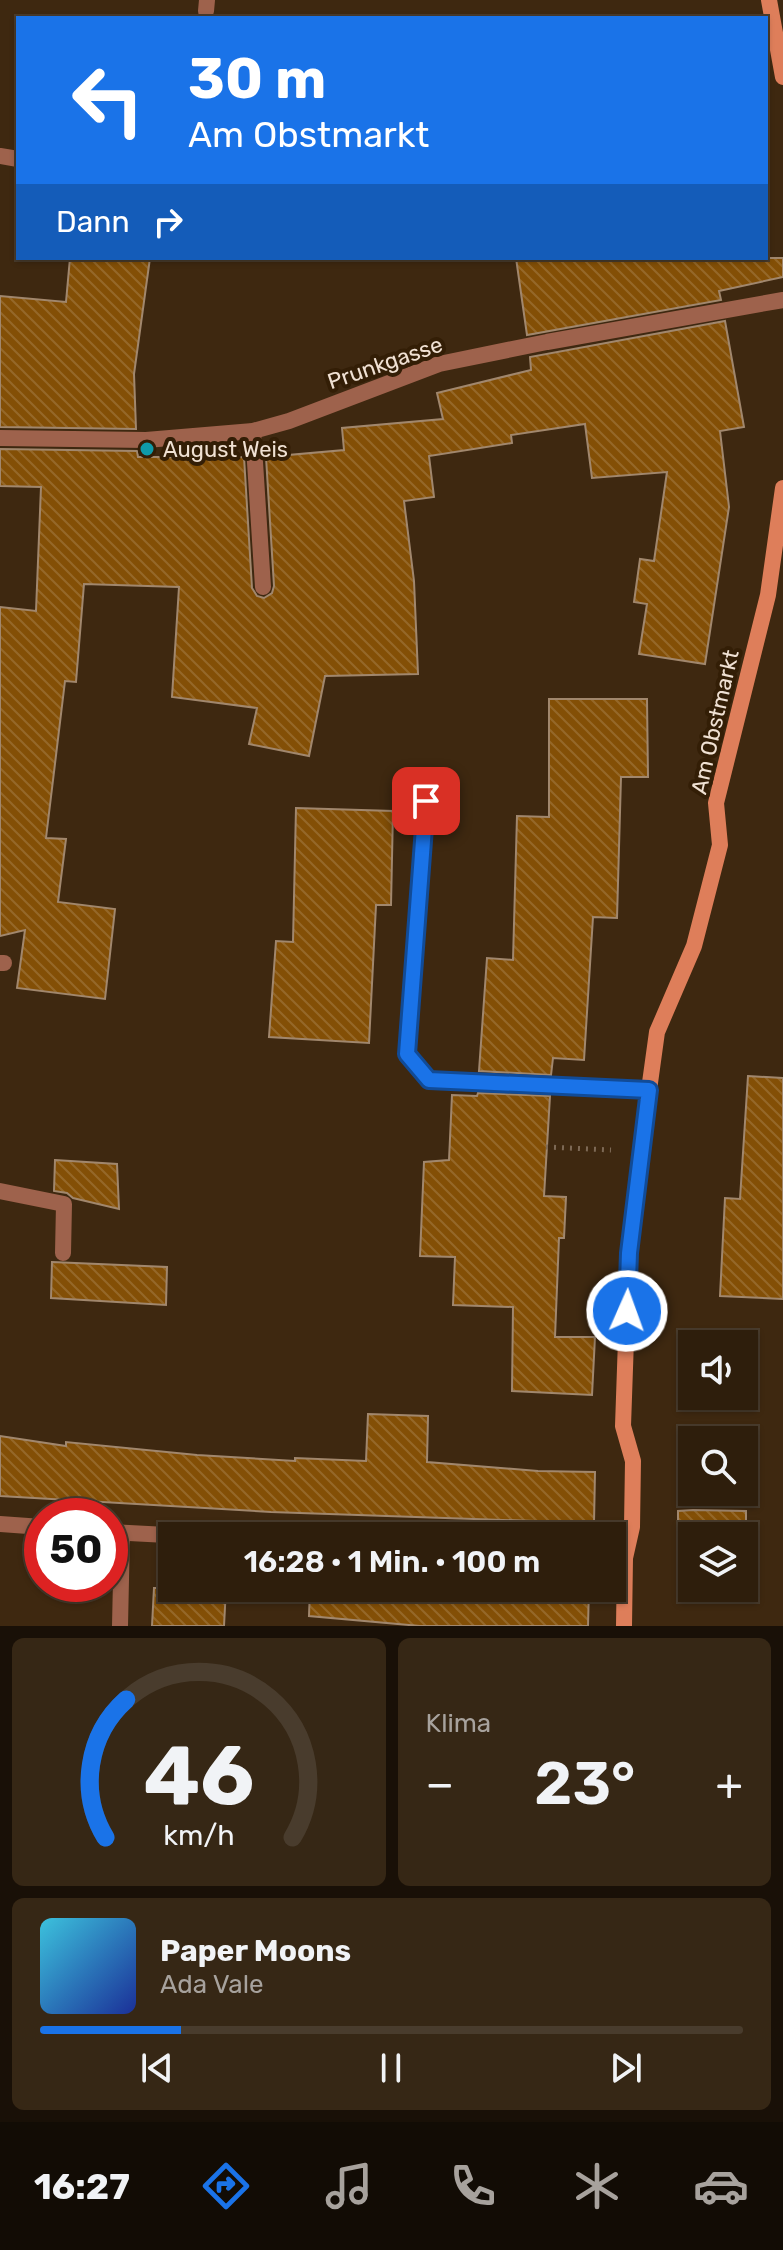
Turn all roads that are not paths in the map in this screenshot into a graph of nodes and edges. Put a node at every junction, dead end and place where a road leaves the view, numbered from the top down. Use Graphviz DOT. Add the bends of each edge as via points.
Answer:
graph roads {
  1 [pos="769,0"];
  2 [pos="783,77"];
  3 [pos="783,300"];
  4 [pos="253,431"];
  5 [pos="0,438"];
  6 [pos="783,488"];
  7 [pos="263,587"];
  8 [pos="426,801"];
  9 [pos="649,1090"];
  10 [pos="0,1191"];
  11 [pos="63,1253"];
  12 [pos="0,1524"];
  13 [pos="24,1526"];
  14 [pos="128,1533"];
  15 [pos="158,1534"];
  16 [pos="626,1540"];
  17 [pos="119,1602"];
  18 [pos="622,1602"];
  19 [pos="120,1626"];
  20 [pos="624,1626"];
  1 -- 2 [label="main road"];
  3 -- 4 [label="street, Prunkgasse" via="439,364"];
  4 -- 5 [label="street, Prunkgasse" via="146,440"];
  4 -- 7 [label="street"];
  6 -- 9 [label="main road, Am Obstmarkt" via="768,595 716,803 720,845 694,946 657,1032"];
  8 -- 9 [label="street" via="407,1054 429,1080"];
  9 -- 16 [label="main road, Am Obstmarkt" via="629,1253 623,1426 633,1461 632,1527"];
  10 -- 11 [label="street" via="64,1204"];
  12 -- 13 [label="street"];
  14 -- 15 [label="street"];
  17 -- 19 [label="street"];
  18 -- 20 [label="main road, Am Obstmarkt"];
}
